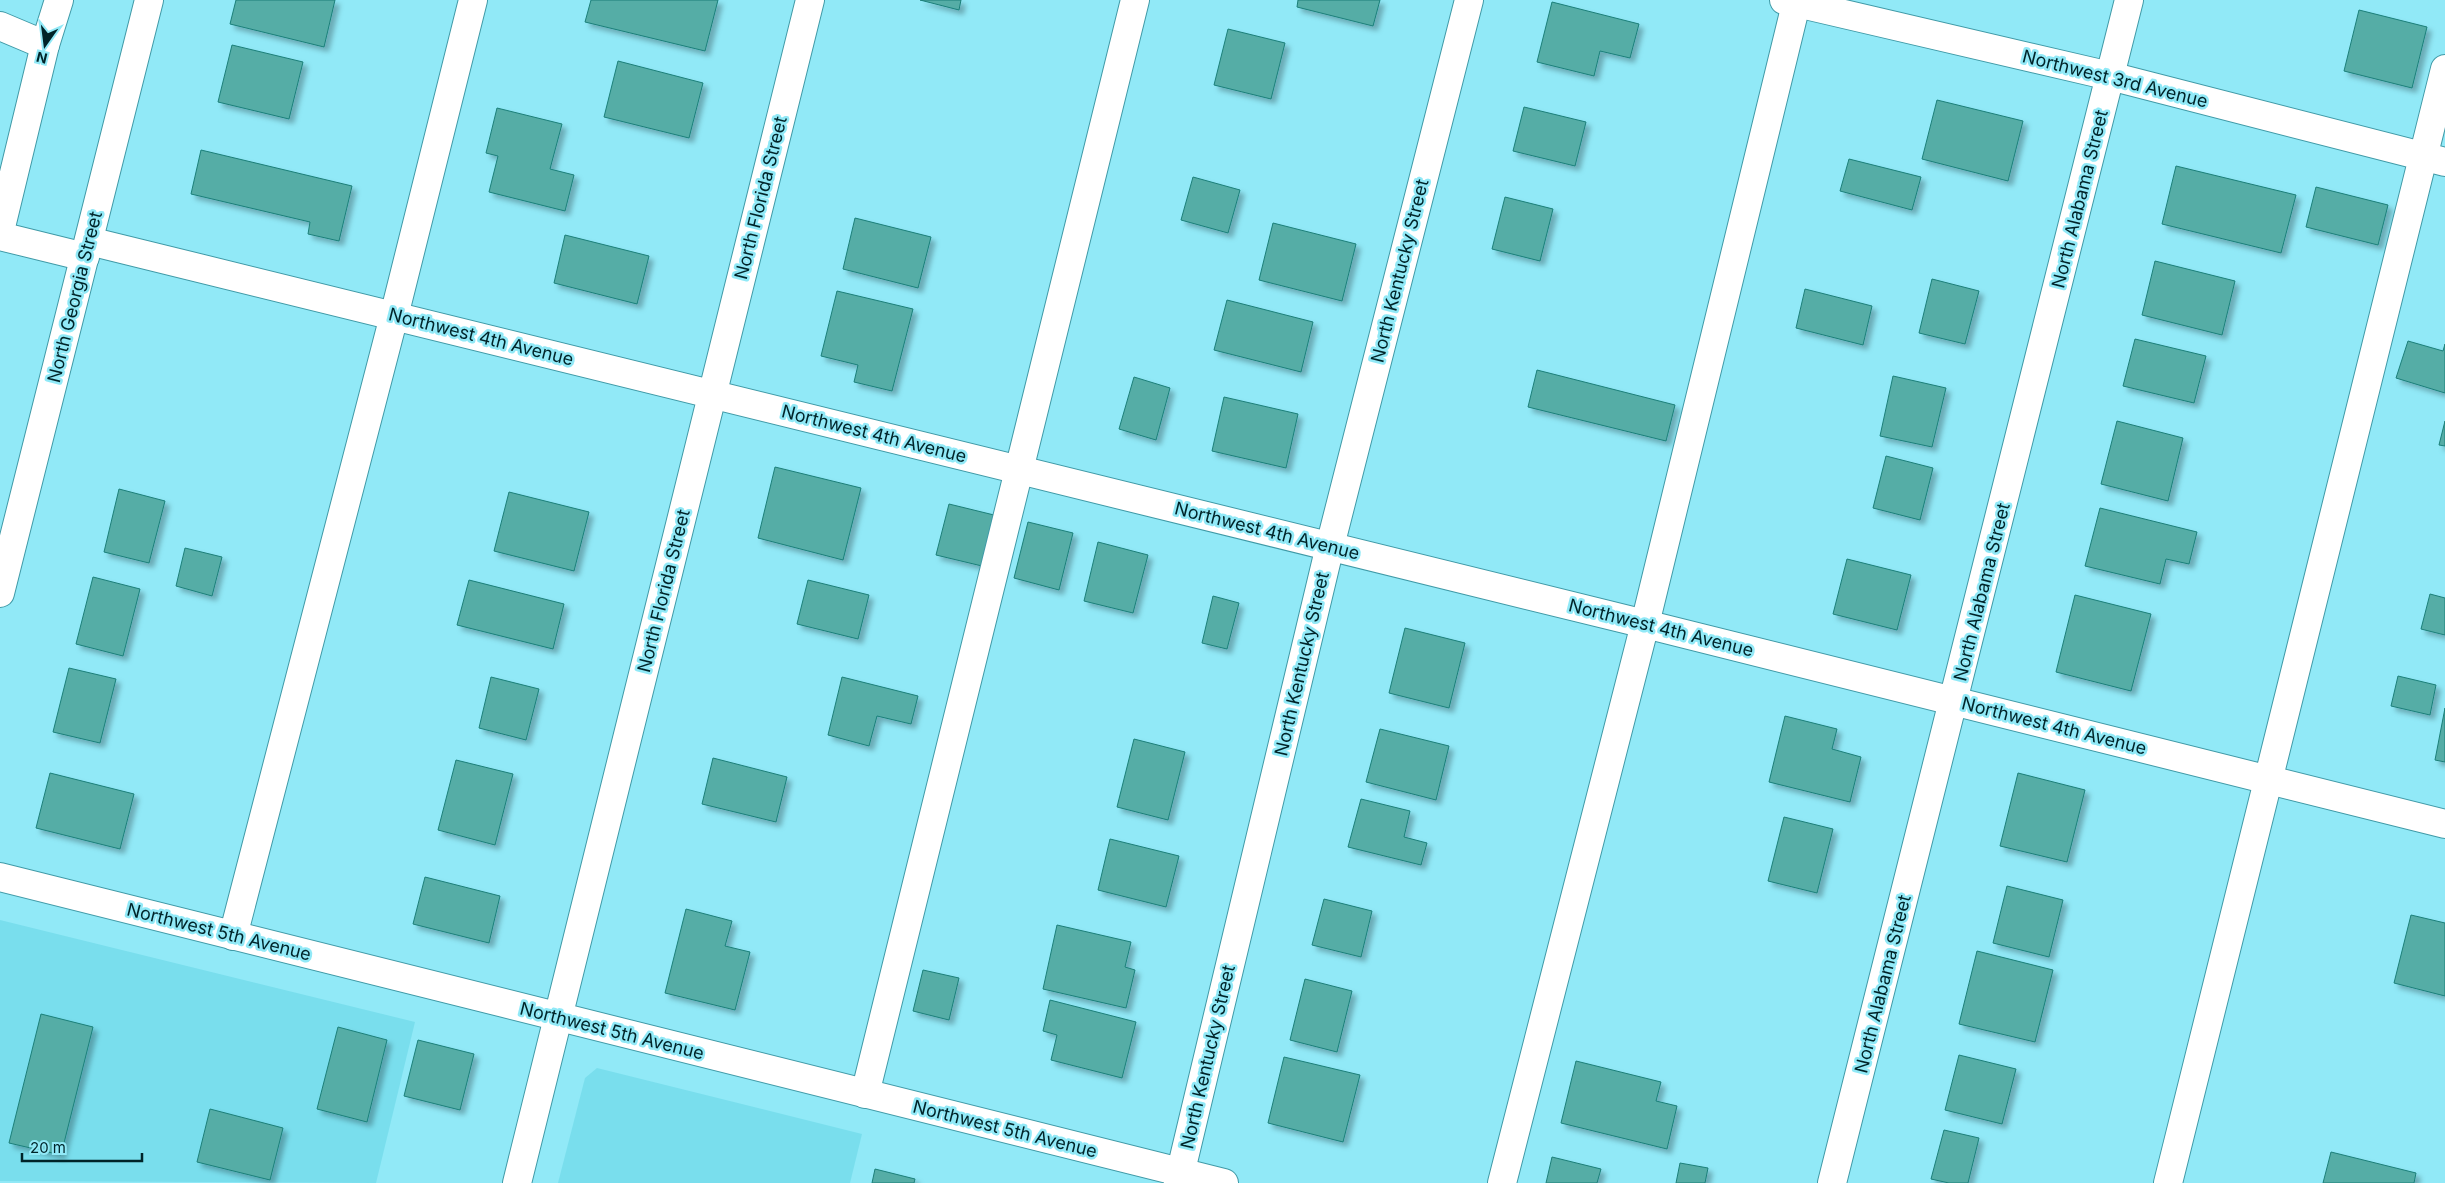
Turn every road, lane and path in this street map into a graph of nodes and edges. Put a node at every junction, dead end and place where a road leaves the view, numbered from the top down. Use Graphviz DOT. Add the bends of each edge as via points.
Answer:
graph roads {
  1 [pos="59,0"];
  2 [pos="150,0"];
  3 [pos="473,0"];
  4 [pos="810,0"];
  5 [pos="1135,0"];
  6 [pos="1469,0"];
  7 [pos="2130,0"];
  8 [pos="1793,1"];
  9 [pos="0,26"];
  10 [pos="45,46"];
  11 [pos="2445,69"];
  12 [pos="2110,76"];
  13 [pos="2434,159"];
  14 [pos="0,231"];
  15 [pos="0,236"];
  16 [pos="87,249"];
  17 [pos="394,316"];
  18 [pos="713,395"];
  19 [pos="1018,469"];
  20 [pos="1330,546"];
  21 [pos="0,593"];
  22 [pos="1645,624"];
  23 [pos="1955,701"];
  24 [pos="2268,780"];
  25 [pos="2445,824"];
  26 [pos="0,877"];
  27 [pos="233,936"];
  28 [pos="558,1018"];
  29 [pos="865,1094"];
  30 [pos="1179,1178"];
  31 [pos="517,1183"];
  32 [pos="1224,1183"];
  33 [pos="1502,1183"];
  34 [pos="1832,1183"];
  35 [pos="2168,1183"];
  1 -- 10 [label="street"];
  2 -- 16 [label="street, North Georgia Street"];
  3 -- 17 [label="street"];
  4 -- 18 [label="street, North Florida Street"];
  5 -- 19 [label="street"];
  6 -- 20 [label="street, North Kentucky Street"];
  7 -- 12 [label="street, North Alabama Street"];
  8 -- 12 [label="street, Northwest 3rd Avenue"];
  8 -- 22 [label="street"];
  9 -- 10 [label="street"];
  10 -- 14 [label="street"];
  11 -- 13 [label="street"];
  12 -- 13 [label="street, Northwest 3rd Avenue"];
  12 -- 23 [label="street, North Alabama Street"];
  13 -- 24 [label="street"];
  15 -- 16 [label="street, Northwest 4th Avenue"];
  16 -- 17 [label="street, Northwest 4th Avenue"];
  16 -- 21 [label="street, North Georgia Street"];
  17 -- 18 [label="street, Northwest 4th Avenue"];
  17 -- 27 [label="street"];
  18 -- 19 [label="street, Northwest 4th Avenue"];
  18 -- 28 [label="street, North Florida Street"];
  19 -- 20 [label="street, Northwest 4th Avenue"];
  19 -- 29 [label="street"];
  20 -- 22 [label="street, Northwest 4th Avenue"];
  20 -- 30 [label="street, North Kentucky Street"];
  22 -- 23 [label="street, Northwest 4th Avenue"];
  22 -- 33 [label="street"];
  23 -- 24 [label="street, Northwest 4th Avenue"];
  23 -- 34 [label="street, North Alabama Street"];
  24 -- 25 [label="street, Northwest 4th Avenue"];
  24 -- 35 [label="street"];
  26 -- 27 [label="street, Northwest 5th Avenue"];
  27 -- 28 [label="street, Northwest 5th Avenue"];
  28 -- 29 [label="street, Northwest 5th Avenue"];
  28 -- 31 [label="street, North Florida Street"];
  29 -- 30 [label="street, Northwest 5th Avenue"];
  30 -- 32 [label="street, Northwest 5th Avenue"];
}
